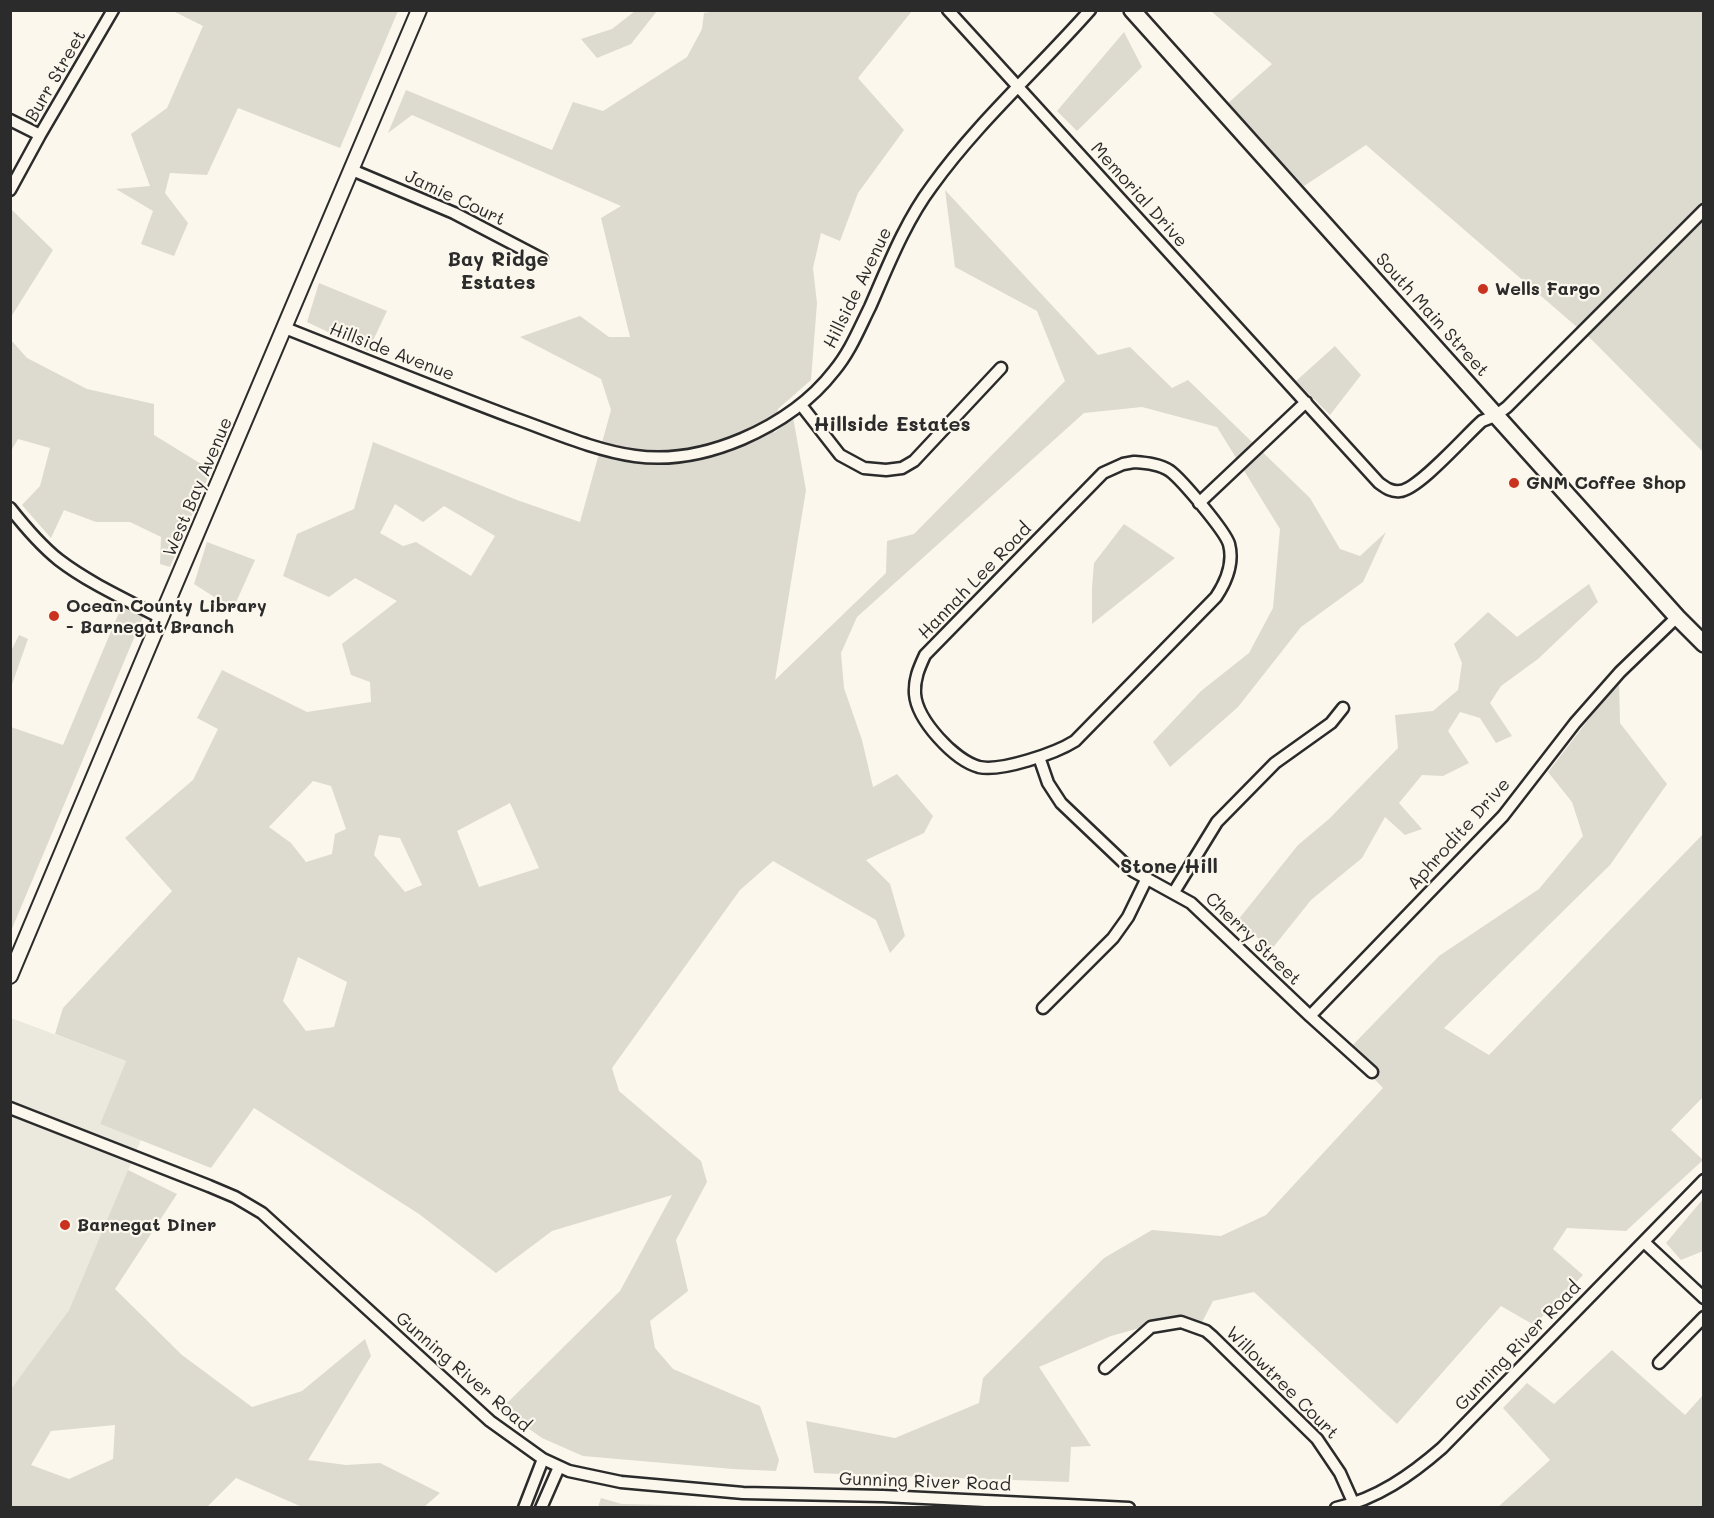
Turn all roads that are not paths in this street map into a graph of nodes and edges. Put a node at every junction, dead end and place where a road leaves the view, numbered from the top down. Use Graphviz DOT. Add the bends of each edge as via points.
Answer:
graph roads {
  1 [pos="113,10"];
  2 [pos="418,10"];
  3 [pos="948,10"];
  4 [pos="1090,10"];
  5 [pos="1132,10"];
  6 [pos="1018,87"];
  7 [pos="10,120"];
  8 [pos="40,135"];
  9 [pos="352,170"];
  10 [pos="10,190"];
  11 [pos="1704,210"];
  12 [pos="542,259"];
  13 [pos="285,328"];
  14 [pos="1001,368"];
  15 [pos="1305,402"];
  16 [pos="801,405"];
  17 [pos="1496,416"];
  18 [pos="1199,502"];
  19 [pos="10,508"];
  20 [pos="1677,617"];
  21 [pos="161,618"];
  22 [pos="1704,644"];
  23 [pos="1343,708"];
  24 [pos="1039,757"];
  25 [pos="1147,878"];
  26 [pos="1174,892"];
  27 [pos="10,976"];
  28 [pos="1043,1008"];
  29 [pos="1310,1016"];
  30 [pos="1372,1072"];
  31 [pos="10,1108"];
  32 [pos="1704,1180"];
  33 [pos="1644,1242"];
  34 [pos="1704,1298"];
  35 [pos="1704,1317"];
  36 [pos="1659,1363"];
  37 [pos="1105,1368"];
  38 [pos="543,1459"];
  39 [pos="559,1467"];
  40 [pos="1353,1502"];
  41 [pos="1120,1507"];
  42 [pos="524,1508"];
  43 [pos="541,1508"];
  44 [pos="1129,1508"];
  45 [pos="1336,1508"];
  1 -- 8 [label="street, Burr Street"];
  2 -- 9 [label="main road, West Bay Avenue"];
  3 -- 6 [label="street, Memorial Drive"];
  4 -- 6 [label="street, Hillside Avenue"];
  5 -- 17 [label="highway, South Main Street"];
  6 -- 15 [label="street, Memorial Drive"];
  6 -- 16 [label="street, Hillside Avenue" via="930,188 906,227 853,342 836,370"];
  7 -- 8 [label="street"];
  8 -- 10 [label="street, Burr Street"];
  9 -- 12 [label="street, Jamie Court" via="454,213"];
  9 -- 13 [label="main road, West Bay Avenue"];
  11 -- 17 [label="street, Memorial Drive"];
  13 -- 16 [label="street, Hillside Avenue" via="541,428 591,446 638,456 681,456 714,449 756,433"];
  13 -- 21 [label="main road, West Bay Avenue"];
  14 -- 16 [label="street" via="914,461 902,468 864,468 840,455"];
  15 -- 17 [label="street, Memorial Drive" via="1379,483 1401,491 1415,485 1482,421"];
  15 -- 18 [label="street"];
  17 -- 20 [label="highway, South Main Street"];
  18 -- 24 [label="street, Hannah Lee Road" via="1229,544 1224,584 1216,597 1075,741"];
  18 -- 24 [label="street, Hannah Lee Road" via="1170,471 1156,465 1134,462 1103,473 926,655 915,677 915,696 920,714 949,748 979,767 993,768"];
  19 -- 21 [label="street" via="60,561"];
  20 -- 22 [label="highway, South Main Street"];
  20 -- 29 [label="street, Aphrodite Drive" via="1575,723 1503,816"];
  21 -- 27 [label="main road, West Bay Avenue"];
  23 -- 26 [label="street" via="1330,723 1275,763 1217,822"];
  24 -- 25 [label="street, Cherry Street" via="1048,783 1061,803 1133,871"];
  25 -- 26 [label="street, Cherry Street"];
  25 -- 28 [label="street" via="1113,938"];
  26 -- 29 [label="street, Cherry Street" via="1201,911"];
  29 -- 30 [label="street, Cherry Street"];
  31 -- 38 [label="street, Gunning River Road" via="209,1186 262,1213 490,1421"];
  32 -- 33 [label="street, Gunning River Road"];
  33 -- 34 [label="street"];
  33 -- 40 [label="street, Gunning River Road" via="1442,1448 1393,1485"];
  35 -- 36 [label="street"];
  37 -- 40 [label="street, Willowtree Court" via="1159,1324 1180,1322 1206,1331 1317,1439 1340,1473"];
  38 -- 39 [label="street, Gunning River Road"];
  38 -- 42 [label="street"];
  39 -- 41 [label="street, Gunning River Road" via="621,1482 743,1493"];
  39 -- 43 [label="street"];
  40 -- 45 [label="street, Gunning River Road"];
  41 -- 44 [label="street, Gunning River Road"];
}
